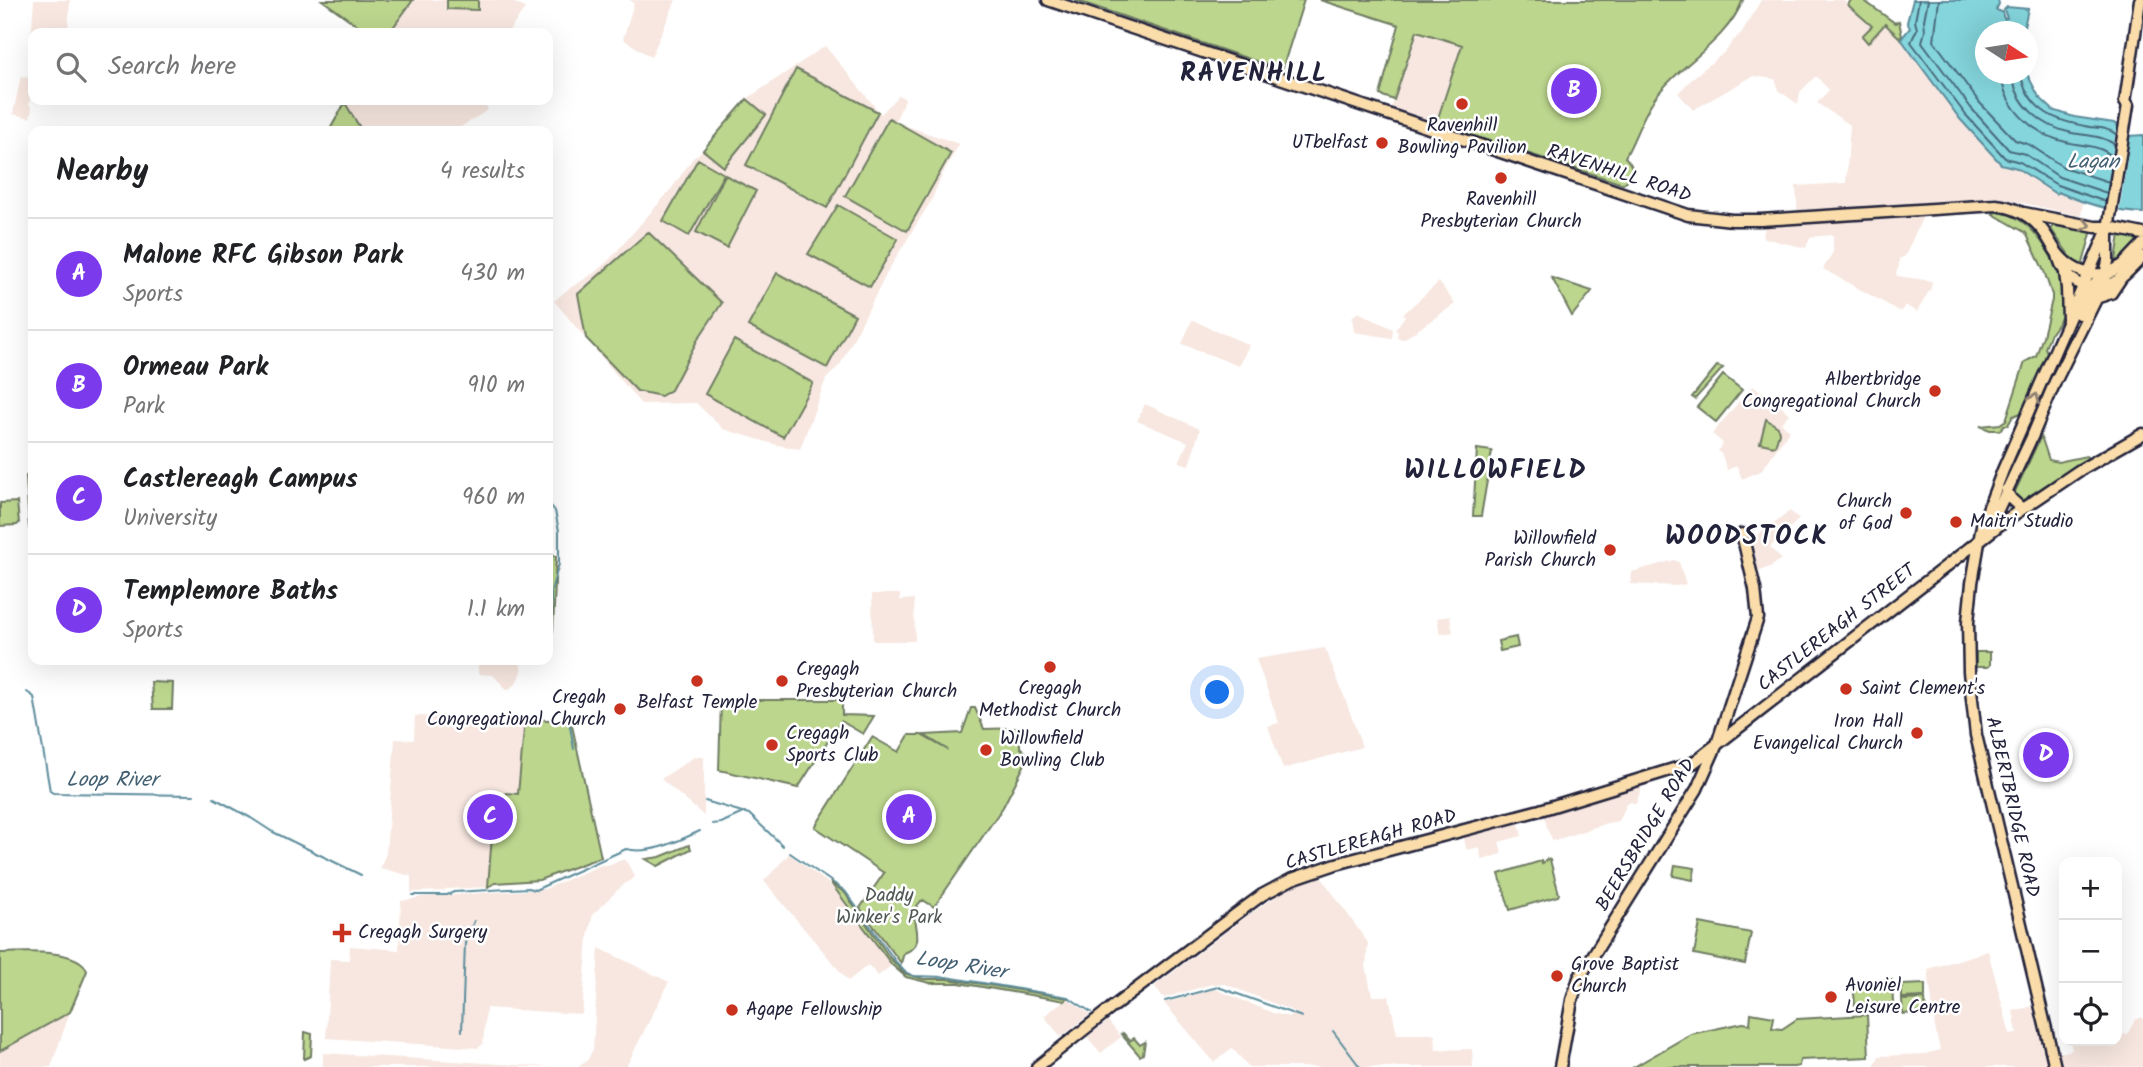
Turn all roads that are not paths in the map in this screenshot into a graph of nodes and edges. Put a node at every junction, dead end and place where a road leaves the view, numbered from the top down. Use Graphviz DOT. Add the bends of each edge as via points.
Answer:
graph roads {
  1 [pos="1048,0"];
  2 [pos="2140,0"];
  3 [pos="2143,24"];
  4 [pos="2128,105"];
  5 [pos="2023,212"];
  6 [pos="2060,219"];
  7 [pos="2041,228"];
  8 [pos="2109,228"];
  9 [pos="2143,234"];
  10 [pos="2143,244"];
  11 [pos="2058,254"];
  12 [pos="2143,257"];
  13 [pos="2065,273"];
  14 [pos="2097,275"];
  15 [pos="2121,277"];
  16 [pos="2094,286"];
  17 [pos="2099,297"];
  18 [pos="2068,324"];
  19 [pos="2062,338"];
  20 [pos="2143,435"];
  21 [pos="2006,491"];
  22 [pos="2022,509"];
  23 [pos="1742,534"];
  24 [pos="1980,542"];
  25 [pos="1717,744"];
  26 [pos="1693,763"];
  27 [pos="1706,774"];
  28 [pos="1037,1067"];
  29 [pos="1560,1067"];
  30 [pos="2054,1067"];
  1 -- 5 [label="main road, RAVENHILL ROAD" via="1688,215 1761,220 1982,204"];
  2 -- 4 [label="main road"];
  3 -- 4 [label="main road"];
  4 -- 8 [label="main road, ALBERTBRIDGE ROAD"];
  5 -- 6 [label="main road"];
  5 -- 7 [label="main road, RAVENHILL ROAD"];
  6 -- 7 [label="main road"];
  6 -- 8 [label="main road, one-way"];
  7 -- 11 [label="main road, RAVENHILL ROAD"];
  8 -- 9 [label="main road"];
  8 -- 14 [label="main road, ALBERTBRIDGE ROAD"];
  8 -- 14 [label="main road, ALBERTBRIDGE ROAD"];
  10 -- 14 [label="main road" via="2123,265"];
  11 -- 13 [label="main road, RAVENHILL ROAD"];
  11 -- 14 [label="main road, RAVENHILL ROAD" via="2077,270"];
  12 -- 15 [label="main road"];
  13 -- 16 [label="main road" via="2073,281"];
  13 -- 18 [label="main road, RAVENHILL ROAD"];
  14 -- 16 [label="main road, ALBERTBRIDGE ROAD"];
  14 -- 16 [label="main road"];
  15 -- 16 [label="main road"];
  15 -- 17 [label="main road" via="2111,293"];
  16 -- 17 [label="main road, ALBERTBRIDGE ROAD"];
  16 -- 18 [label="main road, ALBERTBRIDGE ROAD"];
  16 -- 19 [label="main road" via="2073,327"];
  17 -- 21 [label="main road, ALBERTBRIDGE ROAD"];
  18 -- 19 [label="main road, ALBERTBRIDGE ROAD"];
  24 -- 19 [label="main road, ALBERTBRIDGE ROAD, one-way" via="2003,470"];
  20 -- 22 [label="main road, CASTLEREAGH STREET"];
  21 -- 22 [label="main road"];
  21 -- 24 [label="main road, ALBERTBRIDGE ROAD"];
  22 -- 24 [label="main road, CASTLEREAGH STREET"];
  23 -- 25 [label="main road, BEERSBRIDGE ROAD" via="1758,618"];
  24 -- 25 [label="main road, CASTLEREAGH STREET"];
  24 -- 30 [label="main road, ALBERTBRIDGE ROAD" via="1968,622 1971,706"];
  25 -- 26 [label="main road, CASTLEREAGH ROAD"];
  25 -- 27 [label="main road, BEERSBRIDGE ROAD"];
  26 -- 27 [label="main road"];
  26 -- 28 [label="main road, CASTLEREAGH ROAD" via="1292,879 1240,911"];
  27 -- 29 [label="main road, BEERSBRIDGE ROAD" via="1579,978"];
}
